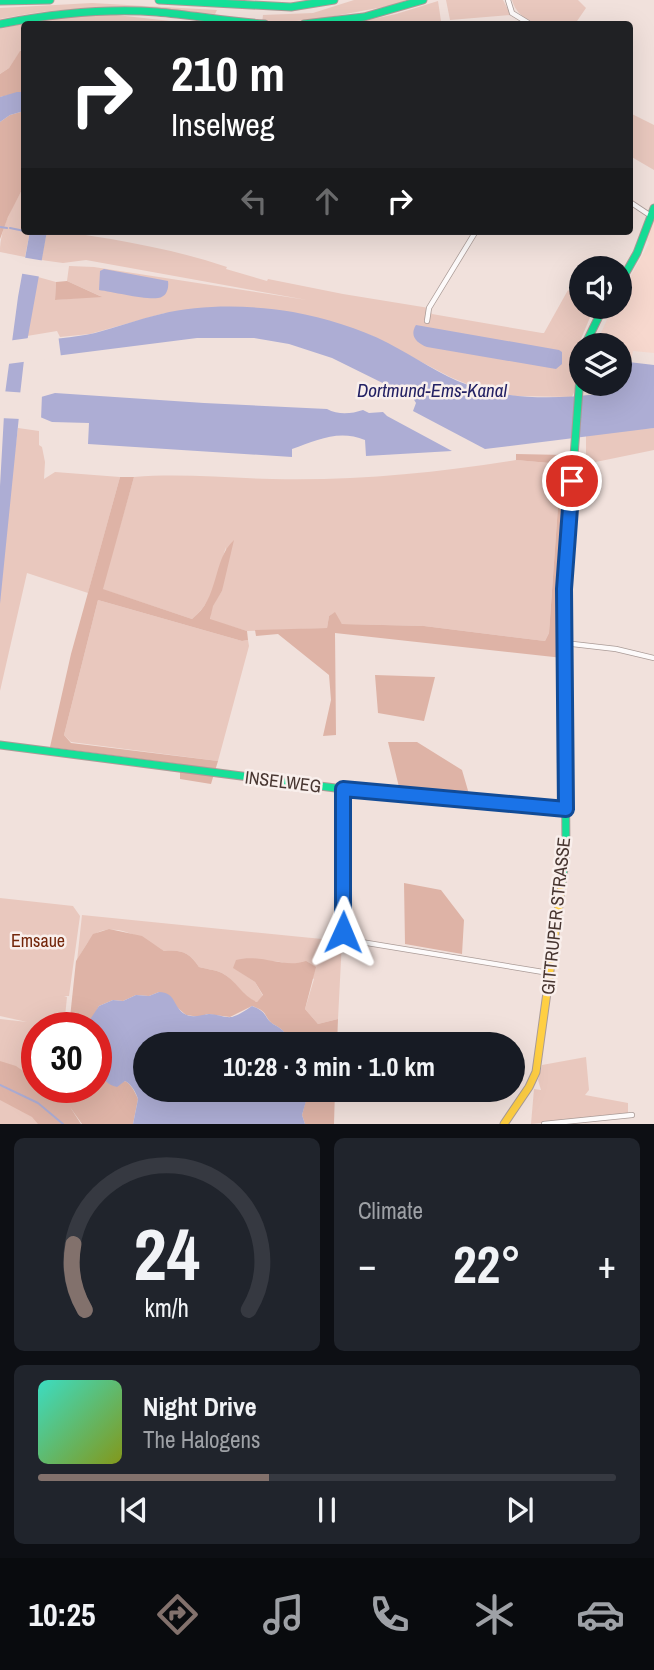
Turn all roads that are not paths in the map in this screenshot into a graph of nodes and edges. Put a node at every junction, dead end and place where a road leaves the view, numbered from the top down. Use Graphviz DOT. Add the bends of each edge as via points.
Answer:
graph roads {
  1 [pos="50,0"];
  2 [pos="159,0"];
  3 [pos="334,0"];
  4 [pos="423,0"];
  5 [pos="508,0"];
  6 [pos="0,1"];
  7 [pos="227,21"];
  8 [pos="330,21"];
  9 [pos="525,21"];
  10 [pos="0,24"];
  11 [pos="633,203"];
  12 [pos="653,212"];
  13 [pos="474,235"];
  14 [pos="632,263"];
  15 [pos="427,321"];
  16 [pos="579,396"];
  17 [pos="564,643"];
  18 [pos="654,658"];
  19 [pos="0,746"];
  20 [pos="343,789"];
  21 [pos="566,809"];
  22 [pos="550,973"];
  23 [pos="632,1115"];
  24 [pos="504,1124"];
  25 [pos="544,1124"];
  1 -- 6 [label="main road"];
  2 -- 3 [label="main road" via="280,7"];
  4 -- 8 [label="main road" via="365,17"];
  5 -- 9 [label="street" via="512,13"];
  7 -- 10 [label="main road" via="105,11"];
  11 -- 12 [label="street"];
  12 -- 14 [label="main road"];
  13 -- 15 [label="street" via="429,308"];
  16 -- 17 [label="main road, GITTRUPER STRASSE"];
  17 -- 18 [label="street"];
  17 -- 21 [label="main road, GITTRUPER STRASSE"];
  19 -- 20 [label="main road, INSELWEG"];
  20 -- 21 [label="main road, INSELWEG"];
  20 -- 22 [label="street" via="343,939"];
  21 -- 22 [label="main road, GITTRUPER STRASSE" via="564,876"];
  22 -- 24 [label="main road, GITTRUPER STRASSE" via="536,1072"];
  23 -- 25 [label="street"];
}
